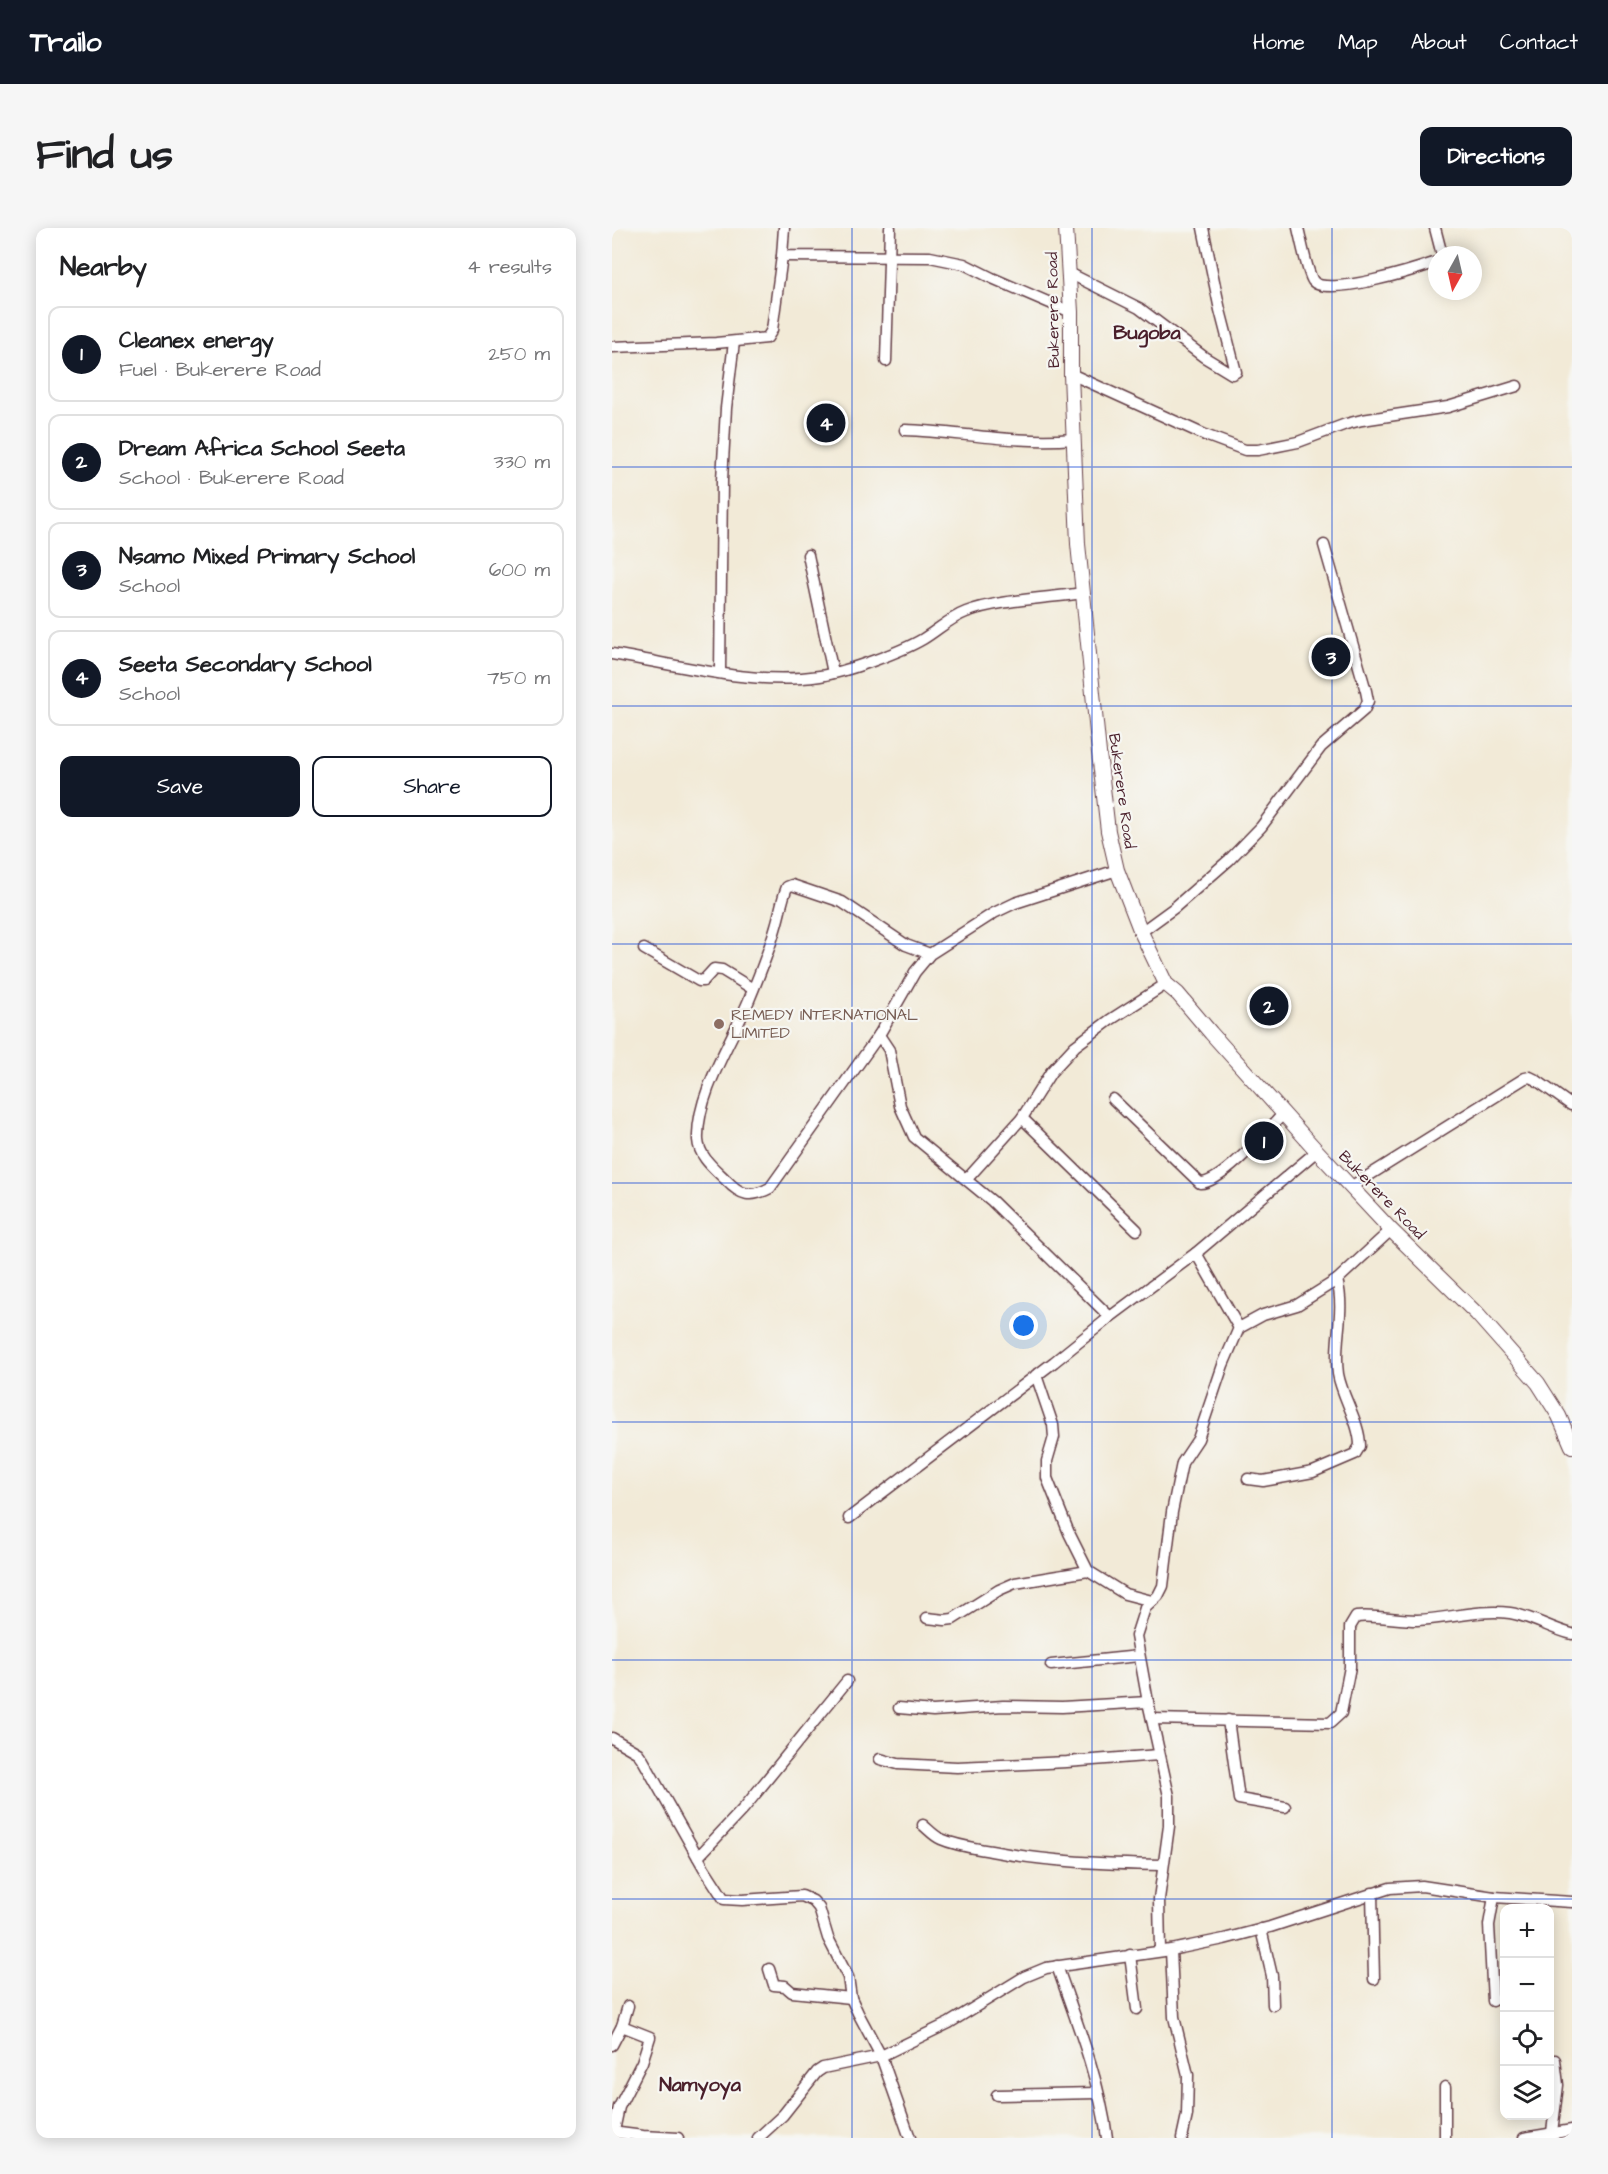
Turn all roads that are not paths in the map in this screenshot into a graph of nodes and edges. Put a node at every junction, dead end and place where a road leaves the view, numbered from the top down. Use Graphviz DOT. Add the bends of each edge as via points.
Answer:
graph roads {
  1 [pos="784,228"];
  2 [pos="890,228"];
  3 [pos="1066,228"];
  4 [pos="1203,228"];
  5 [pos="1298,228"];
  6 [pos="1435,228"];
  7 [pos="1440,246"];
  8 [pos="782,256"];
  9 [pos="888,256"];
  10 [pos="1428,265"];
  11 [pos="1070,273"];
  12 [pos="1071,312"];
  13 [pos="734,342"];
  14 [pos="612,347"];
  15 [pos="886,361"];
  16 [pos="1071,374"];
  17 [pos="1517,386"];
  18 [pos="905,430"];
  19 [pos="1073,439"];
  20 [pos="1324,545"];
  21 [pos="808,555"];
  22 [pos="1083,593"];
  23 [pos="612,654"];
  24 [pos="720,672"];
  25 [pos="833,673"];
  26 [pos="1117,870"];
  27 [pos="1141,932"];
  28 [pos="644,949"];
  29 [pos="930,954"];
  30 [pos="1166,984"];
  31 [pos="753,989"];
  32 [pos="879,1035"];
  33 [pos="1113,1099"];
  34 [pos="1571,1105"];
  35 [pos="1284,1113"];
  36 [pos="1022,1118"];
  37 [pos="1317,1151"];
  38 [pos="966,1179"];
  39 [pos="1352,1186"];
  40 [pos="1137,1230"];
  41 [pos="1391,1230"];
  42 [pos="1197,1253"];
  43 [pos="1337,1280"];
  44 [pos="1110,1317"];
  45 [pos="1239,1328"];
  46 [pos="1036,1375"];
  47 [pos="1569,1432"];
  48 [pos="1572,1446"];
  49 [pos="1248,1479"];
  50 [pos="849,1518"];
  51 [pos="1088,1571"];
  52 [pos="1152,1600"];
  53 [pos="927,1618"];
  54 [pos="1572,1634"];
  55 [pos="1139,1656"];
  56 [pos="1051,1665"];
  57 [pos="848,1681"];
  58 [pos="1148,1702"];
  59 [pos="900,1708"];
  60 [pos="1152,1719"];
  61 [pos="1228,1720"];
  62 [pos="612,1738"];
  63 [pos="1159,1755"];
  64 [pos="880,1759"];
  65 [pos="1285,1807"];
  66 [pos="923,1825"];
  67 [pos="698,1857"];
  68 [pos="1162,1865"];
  69 [pos="1372,1893"];
  70 [pos="1494,1897"];
  71 [pos="1572,1902"];
  72 [pos="1261,1929"];
  73 [pos="1166,1950"];
  74 [pos="1130,1955"];
  75 [pos="1057,1966"];
  76 [pos="769,1969"];
  77 [pos="1374,1979"];
  78 [pos="852,1998"];
  79 [pos="1493,2001"];
  80 [pos="1273,2005"];
  81 [pos="628,2006"];
  82 [pos="1137,2009"];
  83 [pos="622,2026"];
  84 [pos="612,2045"];
  85 [pos="881,2056"];
  86 [pos="1555,2060"];
  87 [pos="1445,2087"];
  88 [pos="1097,2093"];
  89 [pos="997,2095"];
  90 [pos="1572,2130"];
  91 [pos="613,2132"];
  92 [pos="1552,2132"];
  93 [pos="656,2138"];
  94 [pos="678,2138"];
  95 [pos="758,2138"];
  96 [pos="910,2138"];
  97 [pos="1107,2138"];
  98 [pos="1182,2138"];
  99 [pos="1445,2138"];
  100 [pos="1524,2138"];
  1 -- 8 [label="street"];
  2 -- 9 [label="street"];
  3 -- 11 [label="main road, Bukerere Road"];
  4 -- 11 [label="street" via="1236,372 1232,374 1139,308"];
  5 -- 10 [label="street" via="1312,280 1318,286 1331,288 1375,280"];
  6 -- 7 [label="street"];
  8 -- 9 [label="street"];
  8 -- 13 [label="street" via="771,333 763,340"];
  9 -- 12 [label="street" via="930,257 964,264"];
  9 -- 15 [label="street"];
  11 -- 12 [label="main road, Bukerere Road"];
  12 -- 16 [label="main road, Bukerere Road"];
  13 -- 14 [label="street"];
  13 -- 24 [label="street" via="722,480"];
  16 -- 17 [label="street" via="1245,450 1298,442 1362,420 1448,407"];
  16 -- 19 [label="main road, Bukerere Road"];
  18 -- 19 [label="street" via="1048,441"];
  19 -- 22 [label="main road, Bukerere Road"];
  20 -- 27 [label="street" via="1366,691 1365,710 1321,747 1261,827 1229,860"];
  21 -- 25 [label="street"];
  22 -- 25 [label="street" via="968,611 914,644"];
  22 -- 26 [label="main road, Bukerere Road" via="1107,820"];
  23 -- 24 [label="street"];
  24 -- 25 [label="street" via="770,679"];
  26 -- 27 [label="main road, Bukerere Road"];
  26 -- 29 [label="street" via="1015,903"];
  27 -- 30 [label="main road, Bukerere Road"];
  28 -- 31 [label="street" via="699,981 714,969 722,970"];
  29 -- 31 [label="street" via="906,945 843,902 789,885"];
  29 -- 32 [label="street" via="915,972"];
  30 -- 35 [label="main road, Bukerere Road"];
  30 -- 36 [label="street" via="1075,1046 1051,1072"];
  31 -- 32 [label="street" via="705,1102 698,1140 706,1160 744,1194 759,1194 770,1188"];
  32 -- 38 [label="street" via="890,1050 900,1106 914,1137"];
  33 -- 35 [label="street" via="1200,1183 1209,1182 1241,1158"];
  34 -- 39 [label="street" via="1536,1080 1525,1078"];
  35 -- 37 [label="main road, Bukerere Road"];
  36 -- 38 [label="street"];
  36 -- 40 [label="street"];
  37 -- 39 [label="main road, Bukerere Road"];
  37 -- 42 [label="street"];
  38 -- 44 [label="street"];
  39 -- 41 [label="main road, Bukerere Road"];
  41 -- 43 [label="street"];
  41 -- 47 [label="main road, Bukerere Road" via="1515,1356 1538,1383"];
  42 -- 44 [label="street"];
  42 -- 45 [label="street"];
  43 -- 45 [label="street" via="1297,1305 1263,1315"];
  43 -- 49 [label="street" via="1342,1309 1338,1374 1360,1446 1355,1454 1313,1472 1263,1481"];
  44 -- 46 [label="street"];
  45 -- 52 [label="street" via="1198,1438 1182,1463 1163,1586"];
  46 -- 50 [label="street"];
  46 -- 51 [label="street" via="1053,1425 1047,1478"];
  47 -- 48 [label="main road, Bukerere Road"];
  51 -- 52 [label="street" via="1125,1594"];
  51 -- 53 [label="street" via="1015,1583 953,1619"];
  52 -- 55 [label="street" via="1142,1614 1136,1636"];
  54 -- 61 [label="street" via="1511,1613 1417,1620 1356,1617 1350,1627 1350,1667 1341,1713 1336,1719 1330,1723"];
  55 -- 56 [label="street"];
  55 -- 58 [label="street"];
  57 -- 67 [label="street" via="744,1808"];
  58 -- 59 [label="street" via="933,1711"];
  58 -- 60 [label="street"];
  60 -- 61 [label="street"];
  60 -- 63 [label="street"];
  61 -- 65 [label="street" via="1239,1799"];
  62 -- 67 [label="street" via="638,1752"];
  63 -- 64 [label="street" via="957,1767 898,1764"];
  63 -- 68 [label="street" via="1170,1811"];
  66 -- 68 [label="street" via="933,1835 958,1845 1016,1856"];
  67 -- 78 [label="street" via="717,1892 726,1900 794,1895 813,1900 848,1977"];
  68 -- 73 [label="street" via="1159,1899"];
  69 -- 70 [label="street" via="1422,1886"];
  69 -- 72 [label="street"];
  69 -- 77 [label="street"];
  70 -- 71 [label="street"];
  70 -- 79 [label="street" via="1489,1925"];
  72 -- 73 [label="street"];
  72 -- 80 [label="street" via="1272,1976"];
  73 -- 74 [label="street"];
  73 -- 98 [label="street" via="1174,2018 1188,2075"];
  74 -- 75 [label="street"];
  74 -- 82 [label="street"];
  75 -- 85 [label="street" via="1024,1977 949,2024"];
  75 -- 88 [label="street"];
  76 -- 78 [label="street" via="774,1985 785,1986 792,1992"];
  78 -- 85 [label="street"];
  81 -- 83 [label="street"];
  83 -- 84 [label="street"];
  83 -- 91 [label="street" via="650,2037 619,2107"];
  85 -- 95 [label="street" via="823,2068"];
  85 -- 96 [label="street"];
  86 -- 92 [label="street" via="1558,2085"];
  87 -- 99 [label="street"];
  88 -- 89 [label="street"];
  88 -- 97 [label="street"];
  90 -- 92 [label="street"];
  91 -- 93 [label="street"];
  92 -- 100 [label="street"];
  93 -- 94 [label="street"];
}
